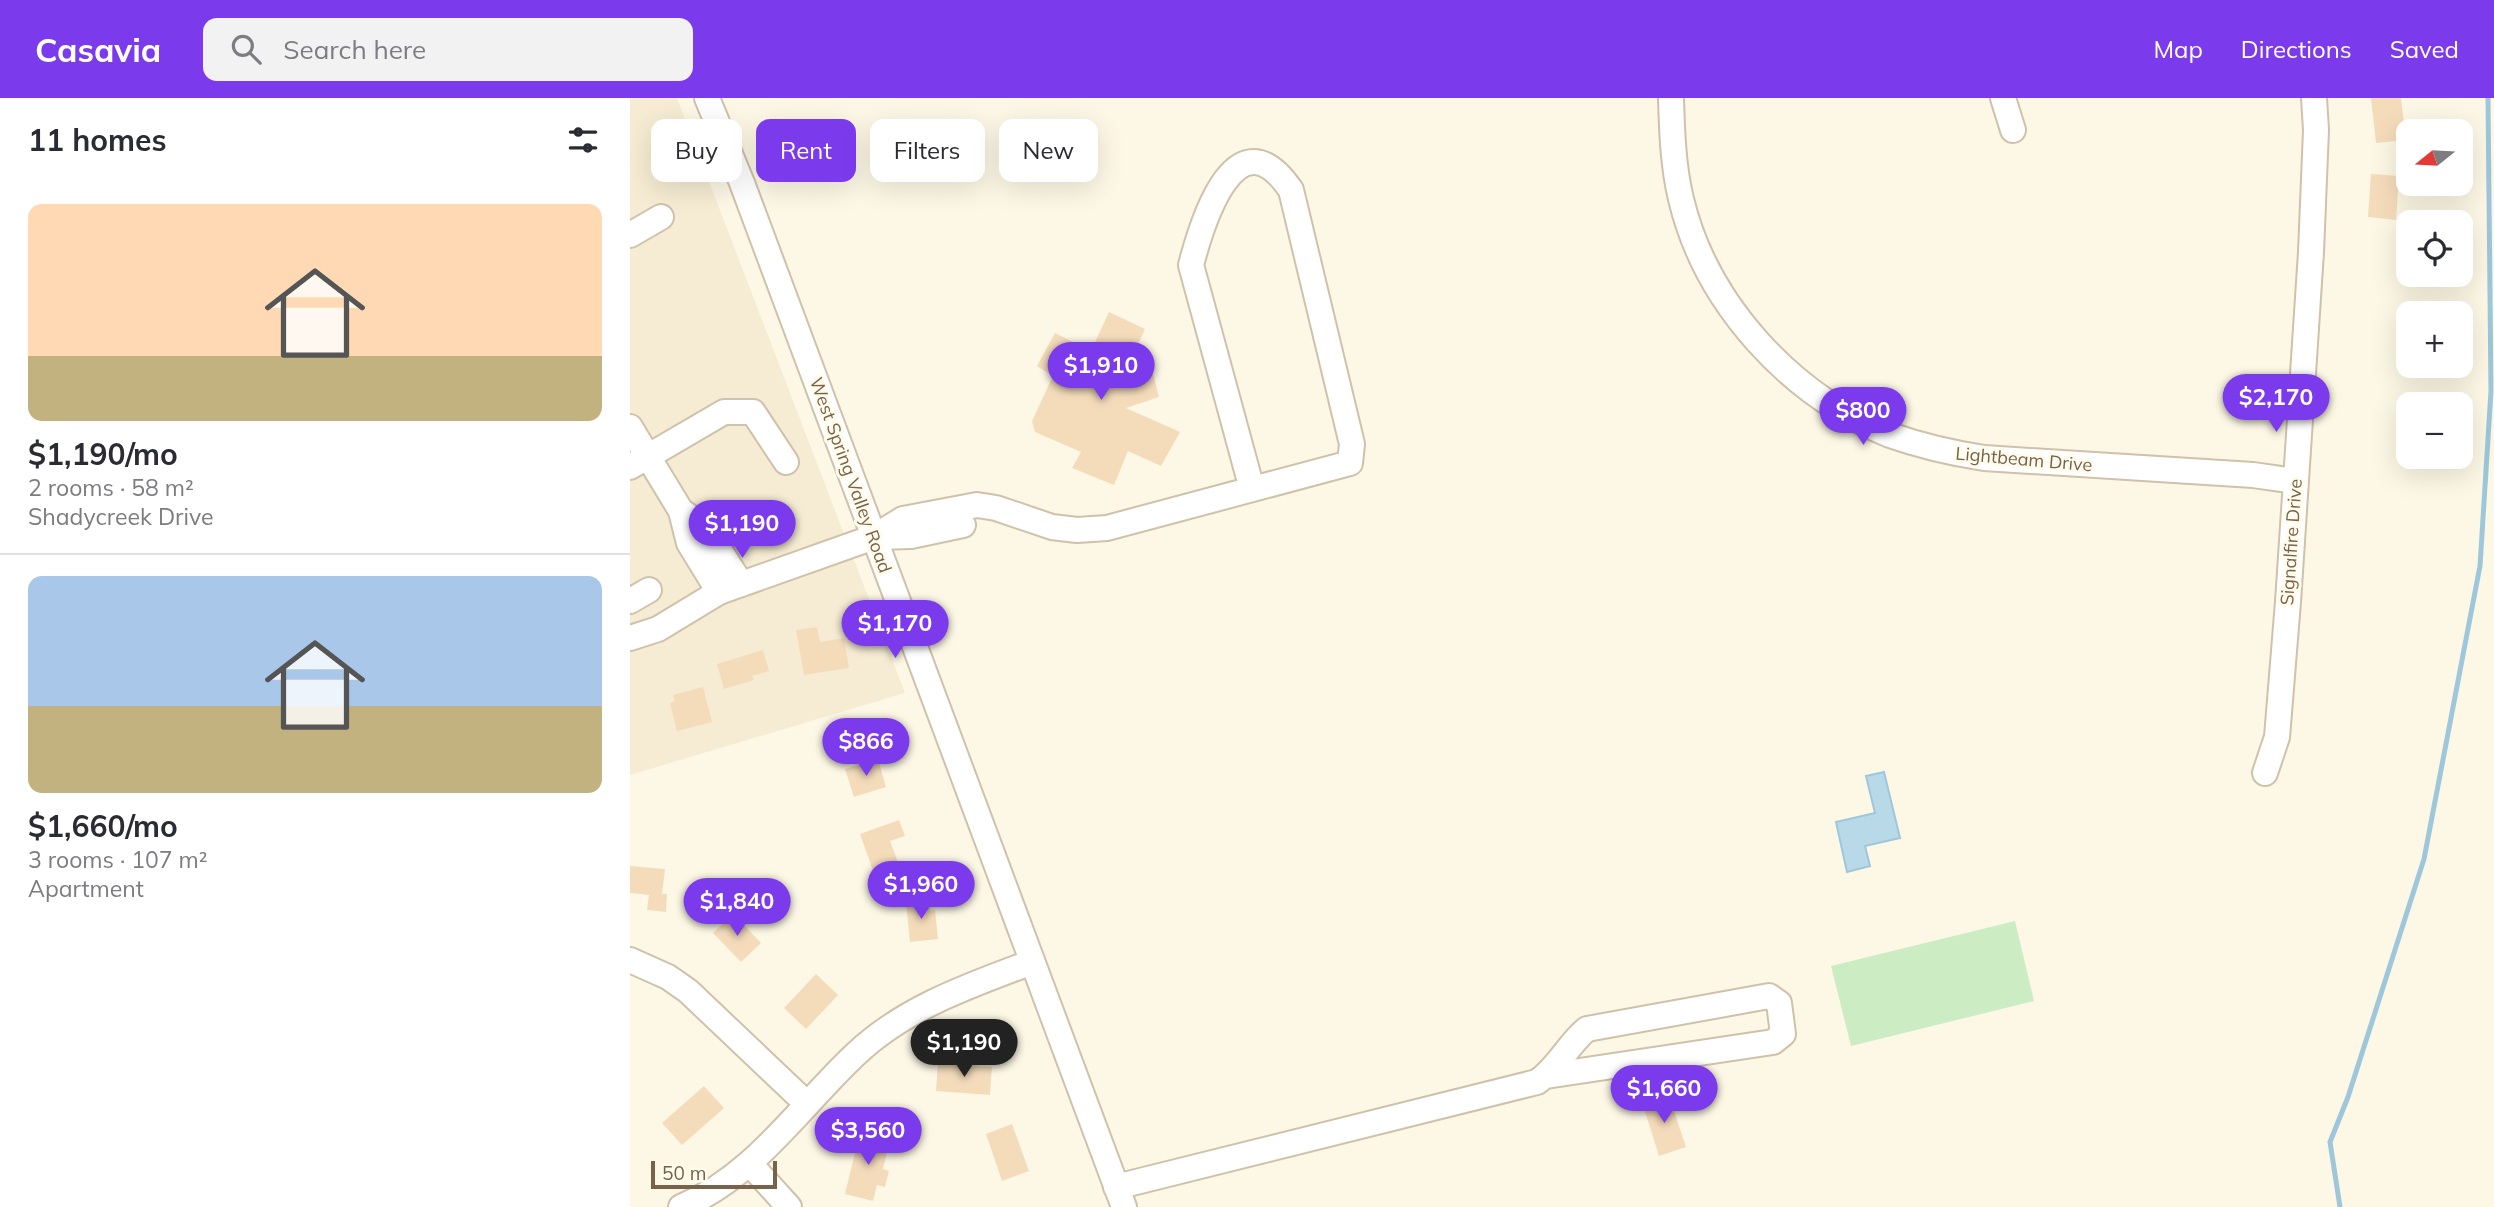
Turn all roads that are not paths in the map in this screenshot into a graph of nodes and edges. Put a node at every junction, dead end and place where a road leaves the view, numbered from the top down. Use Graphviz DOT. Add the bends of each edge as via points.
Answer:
graph roads {
  1 [pos="707,98"];
  2 [pos="1671,98"];
  3 [pos="2003,98"];
  4 [pos="2314,98"];
  5 [pos="2013,130"];
  6 [pos="660,217"];
  7 [pos="630,235"];
  8 [pos="630,427"];
  9 [pos="638,462"];
  10 [pos="786,462"];
  11 [pos="2295,481"];
  12 [pos="1252,489"];
  13 [pos="874,537"];
  14 [pos="730,588"];
  15 [pos="630,638"];
  16 [pos="2265,773"];
  17 [pos="630,960"];
  18 [pos="1032,962"];
  19 [pos="1546,1076"];
  20 [pos="807,1104"];
  21 [pos="750,1164"];
  22 [pos="1120,1197"];
  23 [pos="681,1207"];
  24 [pos="789,1207"];
  1 -- 13 [label="street, West Spring Valley Road"];
  2 -- 11 [label="street, Lightbeam Drive" via="1678,182 1705,264 1748,329 1788,371 1824,399 1888,434 1950,453"];
  3 -- 5 [label="street"];
  4 -- 11 [label="street, Signalfire Drive" via="2311,252"];
  6 -- 7 [label="street"];
  8 -- 9 [label="street"];
  9 -- 10 [label="street" via="724,412 753,412"];
  9 -- 14 [label="street" via="681,511 705,527"];
  11 -- 16 [label="street, Signalfire Drive" via="2277,737"];
  12 -- 12 [label="street" via="1350,463 1352,444 1291,190 1277,170 1263,162 1244,162 1229,174 1200,229 1191,265"];
  12 -- 13 [label="street" via="1107,528 1052,527 977,505 903,519"];
  13 -- 14 [label="street"];
  13 -- 18 [label="street, West Spring Valley Road"];
  14 -- 15 [label="street" via="658,629"];
  17 -- 20 [label="street" via="668,976 688,991"];
  18 -- 20 [label="street" via="909,1014 858,1051"];
  18 -- 22 [label="street, West Spring Valley Road"];
  19 -- 19 [label="street" via="1773,1042 1783,1034 1779,1003 1769,996 1587,1028"];
  19 -- 22 [label="street"];
  20 -- 21 [label="street"];
  21 -- 23 [label="street"];
  21 -- 24 [label="street"];
}
